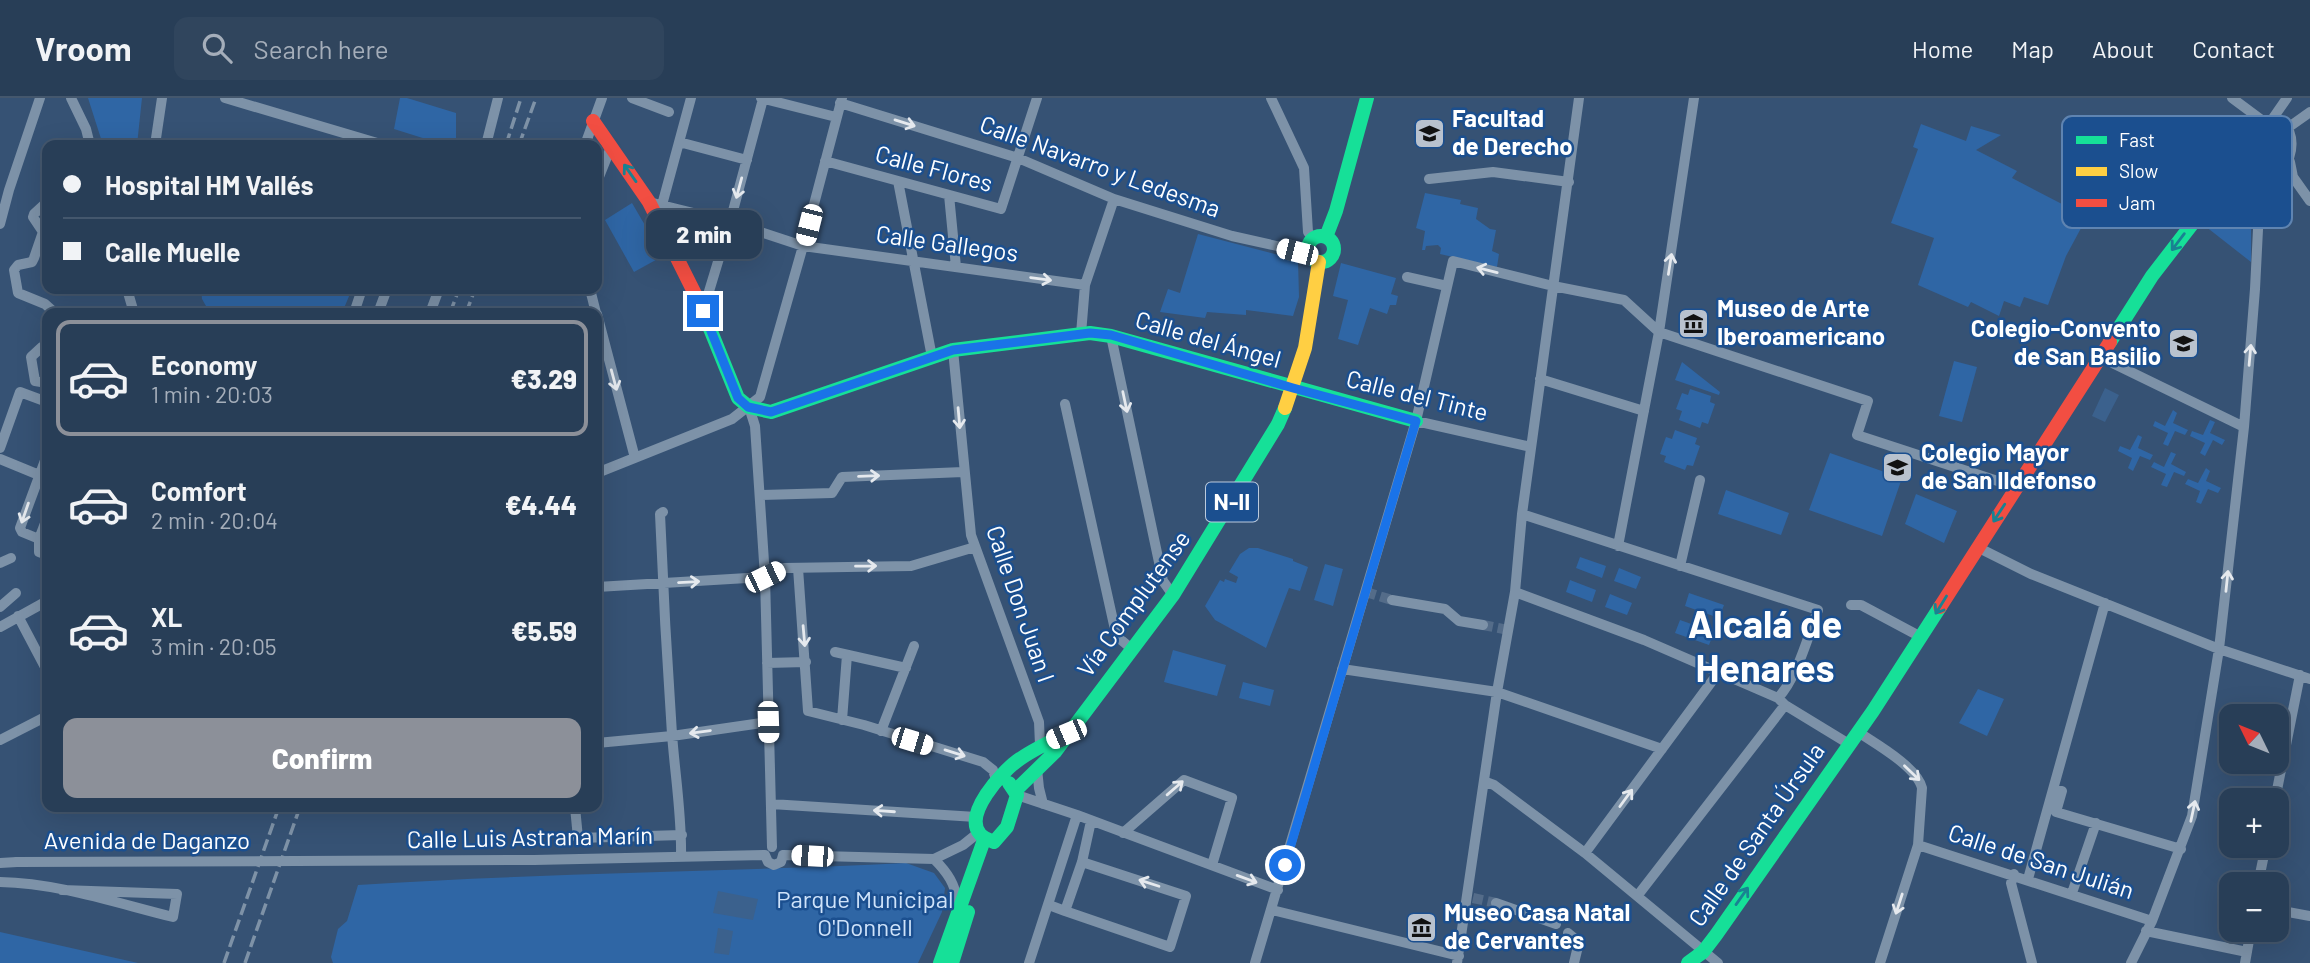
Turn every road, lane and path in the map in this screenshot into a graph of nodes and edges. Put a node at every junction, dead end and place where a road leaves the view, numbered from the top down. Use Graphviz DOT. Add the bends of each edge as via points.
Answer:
graph roads {
  1 [pos="40,98"];
  2 [pos="71,98"];
  3 [pos="162,98"];
  4 [pos="225,98"];
  5 [pos="498,98"];
  6 [pos="602,98"];
  7 [pos="632,98"];
  8 [pos="691,98"];
  9 [pos="762,98"];
  10 [pos="1271,98"];
  11 [pos="1367,98"];
  12 [pos="1579,98"];
  13 [pos="1694,98"];
  14 [pos="2232,98"];
  15 [pos="2289,98"];
  16 [pos="1034,99"];
  17 [pos="841,100"];
  18 [pos="668,112"];
  19 [pos="2310,112"];
  20 [pos="2260,116"];
  21 [pos="2274,116"];
  22 [pos="2285,116"];
  23 [pos="836,117"];
  24 [pos="593,121"];
  25 [pos="2292,122"];
  26 [pos="2292,133"];
  27 [pos="89,140"];
  28 [pos="156,140"];
  29 [pos="367,140"];
  30 [pos="487,140"];
  31 [pos="587,140"];
  32 [pos="679,142"];
  33 [pos="611,146"];
  34 [pos="2292,152"];
  35 [pos="1018,158"];
  36 [pos="747,160"];
  37 [pos="825,161"];
  38 [pos="602,169"];
  39 [pos="2292,177"];
  40 [pos="1429,178"];
  41 [pos="898,181"];
  42 [pos="1569,182"];
  43 [pos="4,189"];
  44 [pos="949,195"];
  45 [pos="1114,199"];
  46 [pos="2310,201"];
  47 [pos="655,203"];
  48 [pos="42,207"];
  49 [pos="730,222"];
  50 [pos="0,224"];
  51 [pos="2189,228"];
  52 [pos="2258,228"];
  53 [pos="42,230"];
  54 [pos="42,235"];
  55 [pos="1315,242"];
  56 [pos="803,246"];
  57 [pos="912,260"];
  58 [pos="1319,262"];
  59 [pos="956,267"];
  60 [pos="1406,277"];
  61 [pos="1085,285"];
  62 [pos="1447,286"];
  63 [pos="1553,286"];
  64 [pos="707,298"];
  65 [pos="50,308"];
  66 [pos="1659,332"];
  67 [pos="602,333"];
  68 [pos="1081,334"];
  69 [pos="1111,335"];
  70 [pos="42,347"];
  71 [pos="953,350"];
  72 [pos="932,357"];
  73 [pos="2100,357"];
  74 [pos="1540,379"];
  75 [pos="42,382"];
  76 [pos="1293,388"];
  77 [pos="42,400"];
  78 [pos="1065,404"];
  79 [pos="748,407"];
  80 [pos="1644,411"];
  81 [pos="1416,421"];
  82 [pos="2244,427"];
  83 [pos="1531,447"];
  84 [pos="0,448"];
  85 [pos="635,458"];
  86 [pos="0,459"];
  87 [pos="42,468"];
  88 [pos="602,472"];
  89 [pos="963,472"];
  90 [pos="39,475"];
  91 [pos="1700,480"];
  92 [pos="2016,487"];
  93 [pos="761,495"];
  94 [pos="663,512"];
  95 [pos="1522,514"];
  96 [pos="42,531"];
  97 [pos="39,539"];
  98 [pos="1618,546"];
  99 [pos="975,547"];
  100 [pos="1977,547"];
  101 [pos="42,550"];
  102 [pos="11,558"];
  103 [pos="0,563"];
  104 [pos="1680,566"];
  105 [pos="798,568"];
  106 [pos="765,577"];
  107 [pos="664,583"];
  108 [pos="602,587"];
  109 [pos="1515,592"];
  110 [pos="16,593"];
  111 [pos="1173,595"];
  112 [pos="1392,600"];
  113 [pos="2105,603"];
  114 [pos="42,604"];
  115 [pos="1851,605"];
  116 [pos="0,607"];
  117 [pos="18,616"];
  118 [pos="1483,625"];
  119 [pos="0,626"];
  120 [pos="1921,637"];
  121 [pos="914,646"];
  122 [pos="2219,649"];
  123 [pos="1133,650"];
  124 [pos="835,652"];
  125 [pos="42,654"];
  126 [pos="847,655"];
  127 [pos="767,663"];
  128 [pos="806,663"];
  129 [pos="906,668"];
  130 [pos="1342,669"];
  131 [pos="1716,676"];
  132 [pos="2305,677"];
  133 [pos="1497,692"];
  134 [pos="1782,701"];
  135 [pos="42,719"];
  136 [pos="842,720"];
  137 [pos="768,722"];
  138 [pos="881,731"];
  139 [pos="1066,734"];
  140 [pos="672,736"];
  141 [pos="1853,738"];
  142 [pos="0,740"];
  143 [pos="602,743"];
  144 [pos="1040,745"];
  145 [pos="1662,749"];
  146 [pos="1037,769"];
  147 [pos="1486,782"];
  148 [pos="997,783"];
  149 [pos="2278,788"];
  150 [pos="2054,789"];
  151 [pos="1016,793"];
  152 [pos="771,804"];
  153 [pos="1043,804"];
  154 [pos="575,812"];
  155 [pos="1077,815"];
  156 [pos="976,817"];
  157 [pos="1091,821"];
  158 [pos="2096,823"];
  159 [pos="1123,833"];
  160 [pos="682,835"];
  161 [pos="985,838"];
  162 [pos="1918,845"];
  163 [pos="2181,849"];
  164 [pos="769,851"];
  165 [pos="1586,853"];
  166 [pos="783,855"];
  167 [pos="681,857"];
  168 [pos="934,859"];
  169 [pos="295,861"];
  170 [pos="1082,862"];
  171 [pos="0,863"];
  172 [pos="1212,865"];
  173 [pos="2014,874"];
  174 [pos="2028,879"];
  175 [pos="0,882"];
  176 [pos="62,890"];
  177 [pos="1278,890"];
  178 [pos="2072,893"];
  179 [pos="1638,895"];
  180 [pos="1496,903"];
  181 [pos="958,905"];
  182 [pos="1049,905"];
  183 [pos="1272,910"];
  184 [pos="1065,911"];
  185 [pos="2289,913"];
  186 [pos="2310,916"];
  187 [pos="2152,920"];
  188 [pos="1556,924"];
  189 [pos="2146,931"];
  190 [pos="1568,933"];
  191 [pos="2248,942"];
  192 [pos="1703,952"];
  193 [pos="2247,952"];
  194 [pos="1458,959"];
  195 [pos="1031,962"];
  196 [pos="940,963"];
  197 [pos="952,963"];
  198 [pos="1255,963"];
  199 [pos="1574,963"];
  200 [pos="1688,963"];
  201 [pos="1718,963"];
  202 [pos="1880,963"];
  203 [pos="2032,963"];
  204 [pos="2131,963"];
  205 [pos="2245,963"];
  1 -- 43 [label="street"];
  2 -- 27 [label="street"];
  3 -- 28 [label="street"];
  4 -- 29 [label="street"];
  5 -- 30 [label="street"];
  6 -- 24 [label="street"];
  7 -- 18 [label="street"];
  8 -- 32 [label="street"];
  9 -- 23 [label="street"];
  9 -- 36 [label="street"];
  10 -- 55 [label="street" via="1304,168 1308,232"];
  11 -- 55 [label="street, N-II" via="1336,211"];
  12 -- 42 [label="street"];
  66 -- 13 [label="street, one-way"];
  14 -- 20 [label="street"];
  15 -- 21 [label="street"];
  15 -- 22 [label="street"];
  16 -- 35 [label="street, Calle Flores"];
  17 -- 23 [label="street"];
  17 -- 35 [label="street, Calle Navarro y Ledesma, one-way"];
  19 -- 25 [label="street"];
  23 -- 37 [label="street"];
  24 -- 31 [label="street"];
  24 -- 33 [label="street"];
  26 -- 34 [label="street"];
  32 -- 36 [label="street"];
  32 -- 47 [label="street"];
  33 -- 38 [label="street"];
  47 -- 33 [label="street, one-way"];
  35 -- 44 [label="street, Calle Flores" via="1001,209"];
  35 -- 45 [label="street, Calle Navarro y Ledesma"];
  36 -- 49 [label="street, one-way"];
  37 -- 41 [label="street, Calle Flores"];
  37 -- 56 [label="street"];
  39 -- 46 [label="street"];
  40 -- 42 [label="street" via="1493,172"];
  41 -- 44 [label="street, Calle Flores"];
  41 -- 57 [label="street"];
  42 -- 63 [label="street"];
  43 -- 50 [label="street"];
  44 -- 59 [label="street"];
  45 -- 55 [label="street, Calle Navarro y Ledesma" via="1232,236"];
  45 -- 61 [label="street"];
  47 -- 49 [label="street, Calle Gallegos"];
  47 -- 79 [label="street" via="738,398"];
  48 -- 53 [label="street" via="33,217"];
  49 -- 56 [label="street, Calle Gallegos"];
  49 -- 64 [label="street"];
  51 -- 73 [label="street, Calle de Santa Úrsula, one-way"];
  82 -- 52 [label="street, one-way"];
  54 -- 65 [label="street" via="32,262 14,270 18,293"];
  55 -- 58 [label="street" via="1310,257"];
  55 -- 58 [label="street, N-II" via="1333,243 1334,253"];
  56 -- 57 [label="street, Calle Gallegos"];
  56 -- 79 [label="street" via="760,397"];
  57 -- 59 [label="street, Calle Gallegos"];
  57 -- 72 [label="street"];
  58 -- 76 [label="street, Vía Complutense / N-II" via="1305,348"];
  59 -- 61 [label="street, Calle Gallegos, one-way"];
  60 -- 62 [label="street"];
  61 -- 68 [label="street"];
  63 -- 62 [label="street, one-way" via="1453,261"];
  62 -- 81 [label="street"];
  63 -- 66 [label="street" via="1624,300"];
  63 -- 74 [label="street"];
  66 -- 80 [label="street"];
  66 -- 92 [label="street" via="1868,401 1857,435"];
  67 -- 85 [label="street, one-way"];
  68 -- 69 [label="street, Calle del Ángel"];
  68 -- 71 [label="street, Calle del Ángel"];
  69 -- 76 [label="street, Calle del Ángel"];
  69 -- 111 [label="street, one-way" via="1163,580"];
  70 -- 75 [label="street" via="31,357 35,381"];
  71 -- 72 [label="street, Calle del Ángel"];
  71 -- 89 [label="street, Calle Don Juan I, one-way"];
  72 -- 79 [label="street, Calle del Ángel" via="771,412"];
  73 -- 82 [label="street"];
  73 -- 92 [label="street, Calle de Santa Úrsula"];
  74 -- 80 [label="street"];
  74 -- 83 [label="street"];
  76 -- 81 [label="street, Calle del Tinte"];
  76 -- 111 [label="street, Vía Complutense / N-II" via="1278,424"];
  77 -- 84 [label="street" via="20,392"];
  78 -- 123 [label="street" via="1114,625 1120,639"];
  79 -- 85 [label="street" via="732,419"];
  79 -- 93 [label="street" via="755,426"];
  80 -- 98 [label="street"];
  81 -- 83 [label="street, Calle del Tinte"];
  81 -- 130 [label="street"];
  122 -- 82 [label="street, one-way"];
  83 -- 95 [label="street"];
  85 -- 88 [label="street"];
  86 -- 90 [label="street"];
  87 -- 90 [label="street"];
  93 -- 89 [label="street, one-way" via="832,493 842,477"];
  89 -- 99 [label="street, Calle Don Juan I"];
  90 -- 97 [label="street, one-way" via="20,528"];
  91 -- 104 [label="street"];
  92 -- 100 [label="street, Calle de Santa Úrsula, one-way"];
  93 -- 106 [label="street"];
  94 -- 107 [label="street"];
  95 -- 98 [label="street"];
  95 -- 109 [label="street"];
  96 -- 97 [label="street"];
  97 -- 101 [label="street"];
  98 -- 104 [label="street"];
  105 -- 99 [label="street, one-way" via="912,566"];
  99 -- 144 [label="street, Calle Don Juan I" via="1039,722"];
  100 -- 113 [label="street"];
  100 -- 120 [label="street, Calle de Santa Úrsula, one-way"];
  102 -- 103 [label="street"];
  104 -- 134 [label="street" via="1818,610"];
  105 -- 106 [label="street" via="784,568"];
  105 -- 128 [label="street, one-way"];
  107 -- 106 [label="street, one-way"];
  106 -- 127 [label="street"];
  107 -- 108 [label="street"];
  107 -- 140 [label="street"];
  109 -- 131 [label="street" via="1644,640"];
  109 -- 133 [label="street"];
  110 -- 116 [label="street"];
  111 -- 123 [label="street, Vía Complutense / N-II"];
  112 -- 118 [label="street" via="1445,609 1458,621"];
  113 -- 122 [label="street"];
  113 -- 150 [label="street"];
  114 -- 117 [label="street"];
  115 -- 120 [label="street" via="1861,605"];
  117 -- 119 [label="street"];
  117 -- 125 [label="street"];
  120 -- 141 [label="street, Calle de Santa Úrsula"];
  121 -- 129 [label="street"];
  122 -- 132 [label="street"];
  163 -- 122 [label="street, one-way" via="2192,816"];
  123 -- 139 [label="street, Vía Complutense / N-II"];
  124 -- 126 [label="street"];
  126 -- 129 [label="street"];
  126 -- 136 [label="street"];
  127 -- 128 [label="street"];
  127 -- 137 [label="street"];
  128 -- 136 [label="street" via="808,711"];
  129 -- 138 [label="street"];
  130 -- 133 [label="street"];
  130 -- 177 [label="street"];
  131 -- 134 [label="street"];
  131 -- 145 [label="street"];
  132 -- 149 [label="street"];
  133 -- 145 [label="street"];
  133 -- 147 [label="street"];
  134 -- 141 [label="street"];
  134 -- 179 [label="street"];
  135 -- 142 [label="street"];
  136 -- 138 [label="street"];
  137 -- 140 [label="street, one-way"];
  137 -- 152 [label="street"];
  138 -- 148 [label="street, one-way" via="983,762 993,770"];
  139 -- 144 [label="street, Vía Complutense / N-II"];
  139 -- 146 [label="street, Vía Complutense / N-II"];
  140 -- 143 [label="street"];
  140 -- 160 [label="street"];
  141 -- 162 [label="street, one-way" via="1920,779 1923,799"];
  192 -- 141 [label="street, Calle de Santa Úrsula, one-way"];
  144 -- 148 [label="street, Vía Complutense / N-II"];
  165 -- 145 [label="street, one-way"];
  146 -- 151 [label="street, Vía Complutense / N-II"];
  146 -- 153 [label="street"];
  147 -- 165 [label="street"];
  147 -- 194 [label="street"];
  148 -- 151 [label="street" via="1009,783"];
  148 -- 156 [label="street, Vía Complutense" via="987,791"];
  150 -- 158 [label="street" via="2062,792 2056,812"];
  150 -- 174 [label="street"];
  151 -- 153 [label="street"];
  151 -- 161 [label="street" via="1002,836"];
  156 -- 152 [label="street, one-way"];
  152 -- 164 [label="street"];
  153 -- 155 [label="street"];
  154 -- 160 [label="street, Calle Luis Astrana Marín" via="578,838"];
  155 -- 157 [label="street"];
  155 -- 182 [label="street"];
  156 -- 161 [label="street"];
  157 -- 159 [label="street"];
  157 -- 170 [label="street"];
  158 -- 163 [label="street"];
  158 -- 178 [label="street"];
  159 -- 172 [label="street"];
  159 -- 172 [label="street, one-way" via="1184,780 1232,797"];
  160 -- 167 [label="street"];
  161 -- 168 [label="street"];
  161 -- 181 [label="street"];
  161 -- 197 [label="street"];
  162 -- 173 [label="street, Calle de San Julián"];
  162 -- 202 [label="street, one-way"];
  163 -- 187 [label="street"];
  164 -- 166 [label="street" via="778,847"];
  164 -- 166 [label="street" via="768,862 774,865"];
  164 -- 167 [label="street, Calle Luis Astrana Marín"];
  165 -- 179 [label="street"];
  166 -- 168 [label="street"];
  167 -- 169 [label="street, Calle Luis Astrana Marín"];
  168 -- 181 [label="street" via="956,888"];
  169 -- 171 [label="street, Avenida de Daganzo, bridge"];
  170 -- 184 [label="street"];
  184 -- 170 [label="street, one-way" via="1170,947 1186,895"];
  172 -- 177 [label="street, one-way"];
  173 -- 174 [label="street, Calle de San Julián"];
  173 -- 203 [label="street" via="2011,883"];
  174 -- 178 [label="street, Calle de San Julián"];
  175 -- 176 [label="street"];
  176 -- 176 [label="street" via="173,917 177,894 164,894"];
  177 -- 183 [label="street"];
  178 -- 187 [label="street, Calle de San Julián"];
  179 -- 192 [label="street"];
  180 -- 188 [label="street"];
  181 -- 196 [label="street"];
  182 -- 184 [label="street"];
  182 -- 195 [label="street"];
  183 -- 194 [label="street"];
  183 -- 198 [label="street"];
  185 -- 186 [label="street"];
  187 -- 189 [label="street"];
  189 -- 193 [label="street"];
  189 -- 204 [label="street"];
  190 -- 199 [label="street" via="1579,942"];
  191 -- 193 [label="street"];
  192 -- 200 [label="street, Calle de Santa Úrsula"];
  192 -- 201 [label="street"];
  193 -- 205 [label="street"];
}
